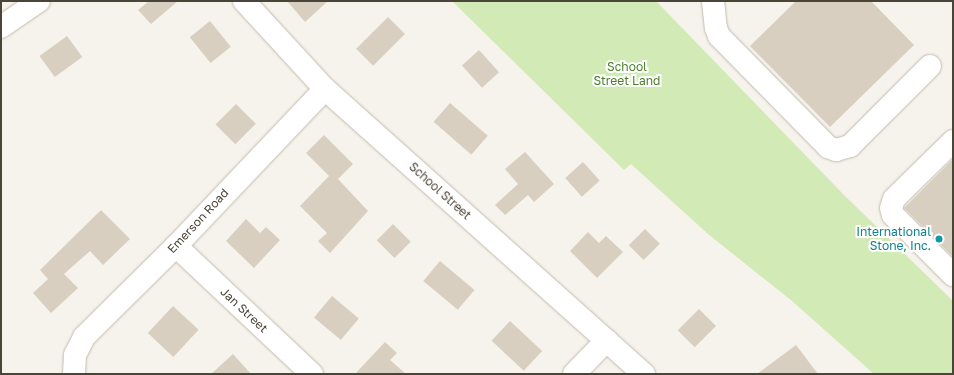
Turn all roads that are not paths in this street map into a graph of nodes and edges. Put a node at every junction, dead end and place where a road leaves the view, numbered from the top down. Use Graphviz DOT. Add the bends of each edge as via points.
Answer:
graph roads {
  1 [pos="39,1"];
  2 [pos="244,1"];
  3 [pos="713,1"];
  4 [pos="1,27"];
  5 [pos="930,66"];
  6 [pos="325,89"];
  7 [pos="953,141"];
  8 [pos="176,246"];
  9 [pos="953,275"];
  10 [pos="607,340"];
  11 [pos="74,365"];
  12 [pos="312,374"];
  13 [pos="574,374"];
  14 [pos="644,374"];
  1 -- 4 [label="street"];
  2 -- 6 [label="street, School Street"];
  3 -- 5 [label="street" via="719,36 828,147 836,150 850,146"];
  6 -- 8 [label="street, Emerson Road"];
  6 -- 10 [label="street, School Street"];
  7 -- 9 [label="street" via="894,199 891,208 893,215"];
  8 -- 11 [label="street, Emerson Road" via="89,331"];
  8 -- 12 [label="street, Jan Street"];
  10 -- 13 [label="street"];
  10 -- 14 [label="street, School Street"];
}
